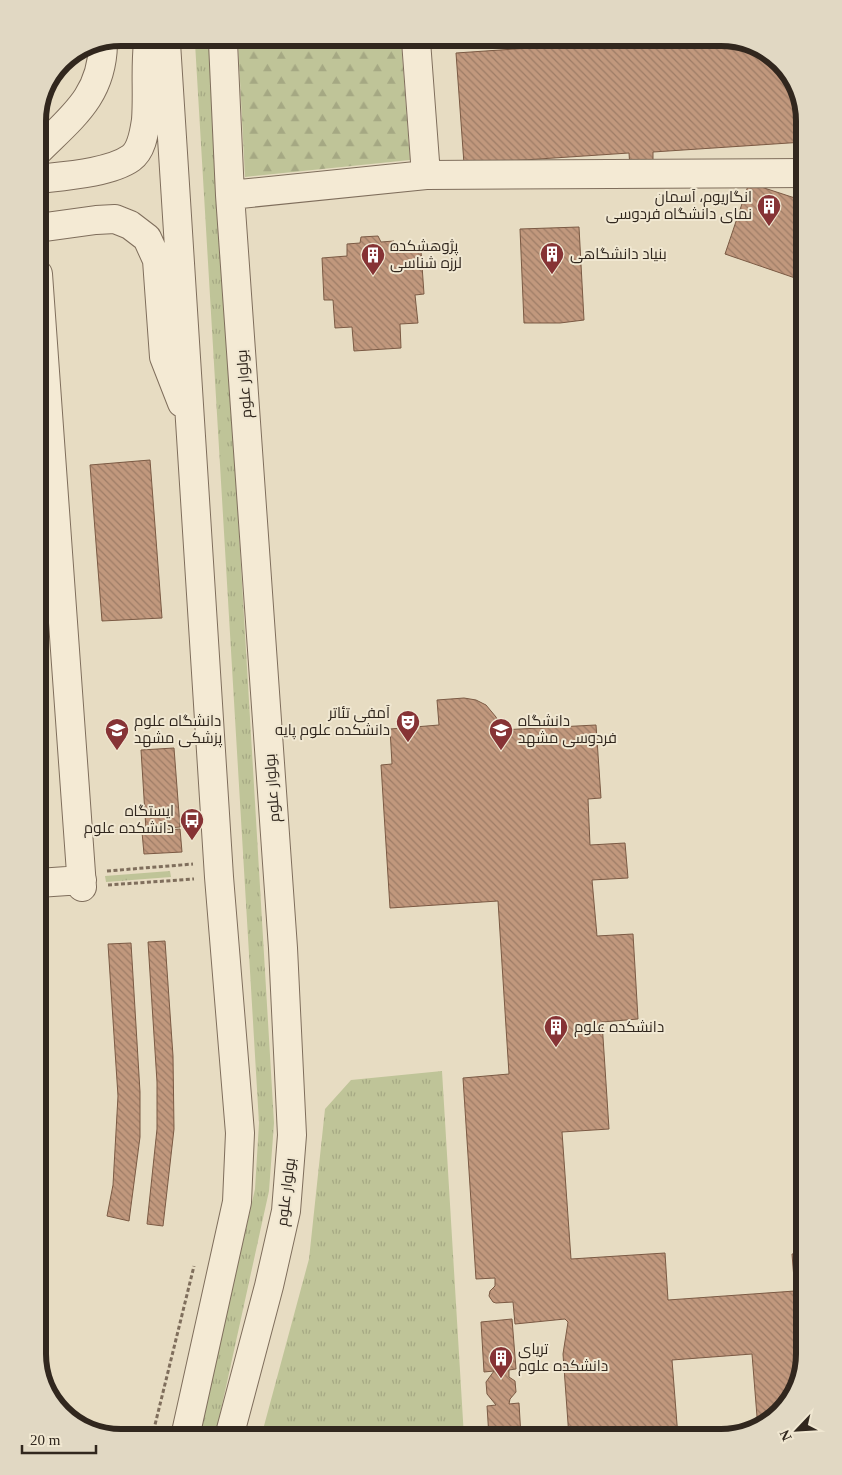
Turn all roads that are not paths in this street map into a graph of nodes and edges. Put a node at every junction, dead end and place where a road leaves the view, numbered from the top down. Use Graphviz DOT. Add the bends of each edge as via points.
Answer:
graph roads {
  1 [pos="148,46"];
  2 [pos="166,46"];
  3 [pos="223,46"];
  4 [pos="416,46"];
  5 [pos="97,50"];
  6 [pos="93,52"];
  7 [pos="46,120"];
  8 [pos="46,143"];
  9 [pos="796,172"];
  10 [pos="426,175"];
  11 [pos="46,178"];
  12 [pos="230,195"];
  13 [pos="46,227"];
  14 [pos="46,384"];
  15 [pos="192,428"];
  16 [pos="46,873"];
  17 [pos="187,1429"];
  18 [pos="232,1429"];
  1 -- 11 [label="lane" via="146,119 143,140 132,158 95,171"];
  2 -- 15 [label="lane"];
  3 -- 12 [label="lane, بولوار علوم"];
  4 -- 10 [label="lane"];
  5 -- 8 [label="lane" via="103,59 93,91 78,112"];
  6 -- 7 [label="lane" via="75,90"];
  9 -- 10 [label="lane"];
  10 -- 12 [label="lane"];
  12 -- 18 [label="lane, بولوار علوم" via="283,938 292,1135 286,1211"];
  13 -- 15 [label="lane" via="115,219 130,225 146,238 157,260 164,357"];
  14 -- 16 [label="lane" via="82,880"];
  15 -- 17 [label="lane" via="219,869 240,1134 237,1202"];
}
